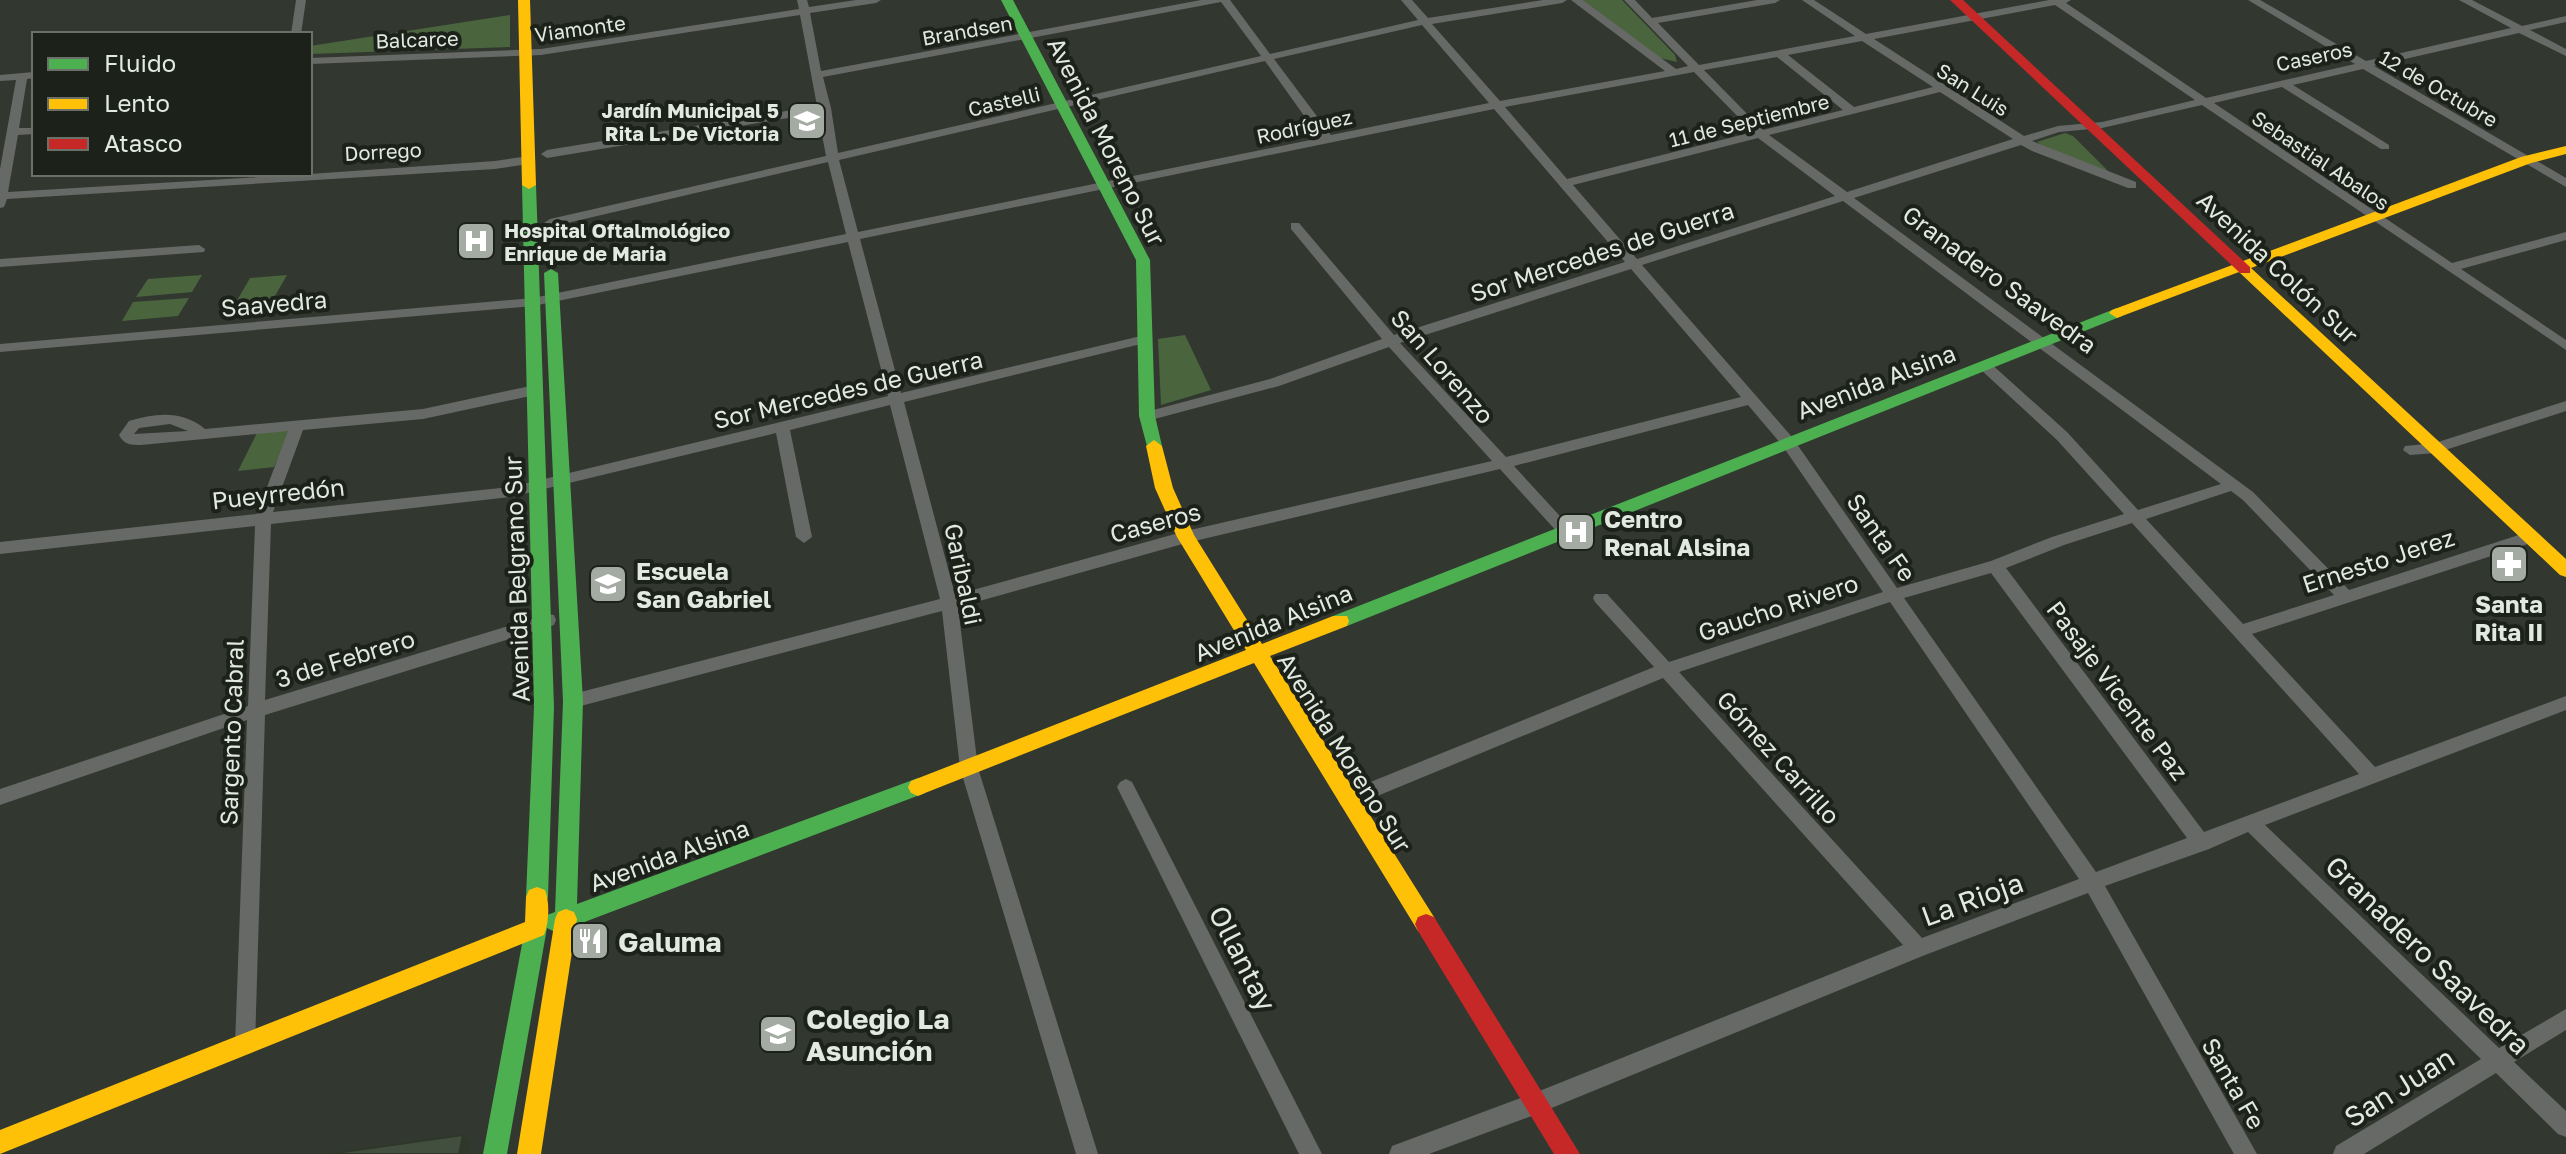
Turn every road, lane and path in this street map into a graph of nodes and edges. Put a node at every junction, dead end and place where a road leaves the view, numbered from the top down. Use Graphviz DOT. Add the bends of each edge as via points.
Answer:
graph roads {
  1 [pos="301,0"];
  2 [pos="524,0"];
  3 [pos="539,0"];
  4 [pos="876,0"];
  5 [pos="1007,0"];
  6 [pos="1217,0"];
  7 [pos="1225,0"];
  8 [pos="1406,0"];
  9 [pos="1562,0"];
  10 [pos="1576,0"];
  11 [pos="1629,0"];
  12 [pos="1775,0"];
  13 [pos="1807,0"];
  14 [pos="1956,0"];
  15 [pos="2253,0"];
  16 [pos="2464,0"];
  17 [pos="2062,1"];
  18 [pos="803,6"];
  19 [pos="1974,17"];
  20 [pos="2566,19"];
  21 [pos="1652,21"];
  22 [pos="1426,22"];
  23 [pos="2520,29"];
  24 [pos="296,32"];
  25 [pos="1860,36"];
  26 [pos="1026,37"];
  27 [pos="1778,52"];
  28 [pos="533,53"];
  29 [pos="2566,53"];
  30 [pos="1268,57"];
  31 [pos="312,61"];
  32 [pos="2365,65"];
  33 [pos="1693,67"];
  34 [pos="1672,71"];
  35 [pos="818,75"];
  36 [pos="28,76"];
  37 [pos="0,78"];
  38 [pos="2283,83"];
  39 [pos="1938,89"];
  40 [pos="2200,101"];
  41 [pos="1497,105"];
  42 [pos="1062,106"];
  43 [pos="825,108"];
  44 [pos="1853,112"];
  45 [pos="2092,125"];
  46 [pos="2071,127"];
  47 [pos="32,131"];
  48 [pos="14,132"];
  49 [pos="1763,136"];
  50 [pos="1328,140"];
  51 [pos="2021,140"];
  52 [pos="2385,147"];
  53 [pos="2566,150"];
  54 [pos="529,160"];
  55 [pos="833,160"];
  56 [pos="2526,160"];
  57 [pos="548,161"];
  58 [pos="312,174"];
  59 [pos="274,176"];
  60 [pos="1567,183"];
  61 [pos="2566,183"];
  62 [pos="2132,185"];
  63 [pos="1105,186"];
  64 [pos="1845,197"];
  65 [pos="0,199"];
  66 [pos="2373,217"];
  67 [pos="1295,226"];
  68 [pos="550,231"];
  69 [pos="2566,236"];
  70 [pos="854,239"];
  71 [pos="199,249"];
  72 [pos="0,263"];
  73 [pos="1635,263"];
  74 [pos="2240,265"];
  75 [pos="2449,268"];
  76 [pos="552,298"];
  77 [pos="533,302"];
  78 [pos="1145,339"];
  79 [pos="1391,341"];
  80 [pos="2043,342"];
  81 [pos="2566,346"];
  82 [pos="0,348"];
  83 [pos="1984,365"];
  84 [pos="535,390"];
  85 [pos="1753,399"];
  86 [pos="897,400"];
  87 [pos="2566,406"];
  88 [pos="1147,416"];
  89 [pos="298,425"];
  90 [pos="782,427"];
  91 [pos="201,434"];
  92 [pos="1787,441"];
  93 [pos="2436,448"];
  94 [pos="2410,450"];
  95 [pos="1501,464"];
  96 [pos="560,479"];
  97 [pos="537,485"];
  98 [pos="2234,485"];
  99 [pos="2137,517"];
  100 [pos="263,519"];
  101 [pos="1564,530"];
  102 [pos="804,537"];
  103 [pos="1186,537"];
  104 [pos="2531,537"];
  105 [pos="0,548"];
  106 [pos="1995,566"];
  107 [pos="2566,570"];
  108 [pos="1893,595"];
  109 [pos="2345,596"];
  110 [pos="1601,598"];
  111 [pos="949,603"];
  112 [pos="569,614"];
  113 [pos="542,621"];
  114 [pos="2241,631"];
  115 [pos="1256,655"];
  116 [pos="1667,669"];
  117 [pos="573,701"];
  118 [pos="2566,703"];
  119 [pos="254,711"];
  120 [pos="969,768"];
  121 [pos="2373,777"];
  122 [pos="1126,787"];
  123 [pos="0,797"];
  124 [pos="1347,800"];
  125 [pos="2252,824"];
  126 [pos="2202,843"];
  127 [pos="2093,883"];
  128 [pos="566,919"];
  129 [pos="536,928"];
  130 [pos="1919,948"];
  131 [pos="2566,1019"];
  132 [pos="245,1047"];
  133 [pos="2496,1060"];
  134 [pos="1537,1103"];
  135 [pos="2566,1126"];
  136 [pos="0,1142"];
  137 [pos="495,1154"];
  138 [pos="529,1154"];
  139 [pos="1087,1154"];
  140 [pos="1311,1154"];
  141 [pos="1400,1154"];
  142 [pos="1568,1154"];
  143 [pos="2246,1154"];
  144 [pos="2344,1154"];
  1 -- 24 [label="street"];
  2 -- 28 [label="main road, Avenida Belgrano Sur"];
  3 -- 28 [label="main road, Avenida Belgrano Sur"];
  4 -- 18 [label="street, Viamonte"];
  5 -- 26 [label="main road, Avenida Moreno Sur"];
  6 -- 26 [label="street, Brandsen"];
  7 -- 30 [label="street"];
  8 -- 22 [label="street, Santa Fe"];
  9 -- 22 [label="street, Castelli"];
  10 -- 34 [label="street"];
  11 -- 21 [label="street, Granadero Saavedra"];
  12 -- 21 [label="street"];
  13 -- 25 [label="street, San Luis"];
  14 -- 19 [label="main road, Avenida Colón Sur"];
  15 -- 32 [label="street, 12 de Octubre"];
  16 -- 23 [label="street"];
  17 -- 19 [label="street, Rodríguez"];
  17 -- 40 [label="street, Sebastial Abalos"];
  18 -- 28 [label="street, Viamonte"];
  18 -- 35 [label="street, Garibaldi"];
  19 -- 25 [label="street, Rodríguez"];
  19 -- 45 [label="main road, Avenida Colón Sur"];
  20 -- 23 [label="street, Caseros"];
  21 -- 33 [label="street, Granadero Saavedra"];
  22 -- 30 [label="street, Castelli"];
  22 -- 41 [label="street, Santa Fe"];
  23 -- 29 [label="street"];
  23 -- 32 [label="street, Caseros"];
  25 -- 27 [label="street, Rodríguez"];
  25 -- 39 [label="street, San Luis"];
  26 -- 35 [label="street, Brandsen"];
  26 -- 42 [label="main road, Avenida Moreno Sur"];
  27 -- 33 [label="street, Rodríguez"];
  27 -- 44 [label="street"];
  28 -- 31 [label="street, Balcarce"];
  28 -- 54 [label="main road, Avenida Belgrano Sur"];
  28 -- 57 [label="main road, Avenida Belgrano Sur"];
  30 -- 42 [label="street, Castelli"];
  30 -- 50 [label="street"];
  32 -- 38 [label="street, Caseros"];
  32 -- 56 [label="street, 12 de Octubre"];
  33 -- 34 [label="street, Rodríguez"];
  33 -- 49 [label="street, Granadero Saavedra"];
  34 -- 41 [label="street, Rodríguez"];
  35 -- 43 [label="street, Garibaldi"];
  36 -- 37 [label="street"];
  36 -- 48 [label="street"];
  38 -- 40 [label="street, Caseros"];
  38 -- 52 [label="street"];
  39 -- 44 [label="street, 11 de Septiembre"];
  39 -- 51 [label="street, San Luis"];
  40 -- 45 [label="street, Caseros"];
  40 -- 66 [label="street, Sebastial Abalos"];
  41 -- 50 [label="street, Rodríguez"];
  41 -- 60 [label="street, Santa Fe"];
  42 -- 55 [label="street, Castelli"];
  42 -- 63 [label="main road, Avenida Moreno Sur"];
  43 -- 55 [label="street, Garibaldi"];
  43 -- 57 [label="street"];
  44 -- 49 [label="street, 11 de Septiembre"];
  45 -- 46 [label="street, Caseros"];
  45 -- 74 [label="main road, Avenida Colón Sur"];
  46 -- 51 [label="street, Sor Mercedes de Guerra"];
  47 -- 48 [label="street"];
  48 -- 65 [label="street"];
  49 -- 60 [label="street, 11 de Septiembre"];
  49 -- 64 [label="street, Granadero Saavedra"];
  50 -- 63 [label="street, Rodríguez"];
  51 -- 62 [label="street, San Luis"];
  51 -- 64 [label="street, Sor Mercedes de Guerra"];
  53 -- 56 [label="main road, Avenida Alsina"];
  54 -- 58 [label="street, Dorrego"];
  54 -- 77 [label="main road, Avenida Belgrano Sur"];
  55 -- 68 [label="street, Castelli"];
  55 -- 70 [label="street, Garibaldi"];
  56 -- 61 [label="street, 12 de Octubre"];
  56 -- 66 [label="main road, Avenida Alsina"];
  59 -- 65 [label="street, Dorrego"];
  60 -- 73 [label="street, Santa Fe"];
  63 -- 70 [label="street, Rodríguez"];
  63 -- 78 [label="main road, Avenida Moreno Sur" via="1143,260"];
  64 -- 73 [label="street, Sor Mercedes de Guerra"];
  64 -- 80 [label="street, Granadero Saavedra"];
  66 -- 74 [label="main road, Avenida Alsina"];
  66 -- 75 [label="street, Sebastial Abalos"];
  67 -- 79 [label="street, San Lorenzo"];
  68 -- 76 [label="main road, Avenida Belgrano Sur"];
  69 -- 75 [label="street"];
  70 -- 76 [label="street, Rodríguez"];
  70 -- 86 [label="street, Garibaldi"];
  71 -- 72 [label="street"];
  73 -- 79 [label="street, Sor Mercedes de Guerra"];
  73 -- 85 [label="street, Santa Fe"];
  74 -- 80 [label="main road, Avenida Alsina"];
  74 -- 93 [label="main road, Avenida Colón Sur"];
  75 -- 81 [label="street, Sebastial Abalos"];
  76 -- 77 [label="street, Saavedra"];
  76 -- 96 [label="main road, Avenida Belgrano Sur"];
  77 -- 82 [label="street, Saavedra"];
  77 -- 84 [label="main road, Avenida Belgrano Sur"];
  78 -- 86 [label="street, Sor Mercedes de Guerra"];
  78 -- 88 [label="main road, Avenida Moreno Sur"];
  79 -- 88 [label="street, Sor Mercedes de Guerra" via="1274,383"];
  79 -- 95 [label="street, San Lorenzo"];
  80 -- 83 [label="main road, Avenida Alsina"];
  80 -- 98 [label="street, Granadero Saavedra"];
  83 -- 92 [label="main road, Avenida Alsina"];
  83 -- 99 [label="street" via="2053,427"];
  84 -- 89 [label="street" via="440,412"];
  84 -- 97 [label="main road, Avenida Belgrano Sur"];
  85 -- 92 [label="street, Santa Fe"];
  85 -- 95 [label="street, Caseros"];
  86 -- 90 [label="street, Sor Mercedes de Guerra"];
  86 -- 111 [label="street, Garibaldi"];
  87 -- 93 [label="street"];
  88 -- 103 [label="main road, Avenida Moreno Sur" via="1164,488"];
  89 -- 91 [label="street"];
  89 -- 100 [label="street, Sargento Cabral"];
  90 -- 96 [label="street, Sor Mercedes de Guerra"];
  90 -- 102 [label="street"];
  92 -- 101 [label="main road, Avenida Alsina"];
  92 -- 108 [label="street, Santa Fe"];
  93 -- 94 [label="street"];
  93 -- 104 [label="main road, Avenida Colón Sur"];
  95 -- 101 [label="street, San Lorenzo"];
  95 -- 103 [label="street, Caseros"];
  96 -- 97 [label="street, Pueyrredón"];
  96 -- 112 [label="main road, Avenida Belgrano Sur"];
  97 -- 100 [label="street, Pueyrredón"];
  97 -- 113 [label="main road, Avenida Belgrano Sur"];
  98 -- 99 [label="street, Gaucho Rivero"];
  98 -- 109 [label="street, Granadero Saavedra"];
  99 -- 106 [label="street, Gaucho Rivero"];
  99 -- 114 [label="street"];
  100 -- 105 [label="street, Pueyrredón"];
  100 -- 119 [label="street, Sargento Cabral"];
  101 -- 115 [label="main road, Avenida Alsina"];
  103 -- 111 [label="street, Caseros"];
  103 -- 115 [label="main road, Avenida Moreno Sur"];
  104 -- 107 [label="main road, Avenida Colón Sur"];
  104 -- 109 [label="street, Ernesto Jerez"];
  106 -- 108 [label="street, Gaucho Rivero"];
  106 -- 126 [label="street, Pasaje Vicente Paz"];
  108 -- 116 [label="street, Gaucho Rivero"];
  108 -- 127 [label="street, Santa Fe"];
  109 -- 114 [label="street, Ernesto Jerez"];
  110 -- 116 [label="street, Gómez Carrillo"];
  111 -- 117 [label="street, Caseros"];
  111 -- 120 [label="street, Garibaldi"];
  112 -- 113 [label="street, 3 de Febrero"];
  112 -- 117 [label="main road, Avenida Belgrano Sur"];
  113 -- 119 [label="street, 3 de Febrero"];
  113 -- 129 [label="main road, Avenida Belgrano Sur"];
  114 -- 121 [label="street"];
  115 -- 120 [label="main road, Avenida Alsina"];
  115 -- 124 [label="main road, Avenida Moreno Sur"];
  116 -- 124 [label="street, Gaucho Rivero"];
  116 -- 130 [label="street, Gómez Carrillo"];
  117 -- 128 [label="main road, Avenida Belgrano Sur"];
  118 -- 121 [label="street, La Rioja"];
  119 -- 123 [label="street, 3 de Febrero"];
  119 -- 132 [label="street, Sargento Cabral"];
  120 -- 128 [label="main road, Avenida Alsina"];
  120 -- 139 [label="street, Garibaldi"];
  121 -- 125 [label="street, La Rioja"];
  122 -- 140 [label="street, Ollantay"];
  124 -- 134 [label="main road, Avenida Moreno Sur"];
  125 -- 126 [label="street, La Rioja"];
  125 -- 133 [label="street, Granadero Saavedra"];
  126 -- 127 [label="street, La Rioja"];
  127 -- 130 [label="street, La Rioja"];
  127 -- 143 [label="street, Santa Fe"];
  128 -- 129 [label="main road, Avenida Alsina"];
  128 -- 138 [label="main road, Avenida Belgrano Sur"];
  129 -- 132 [label="main road, Avenida Alsina"];
  129 -- 137 [label="main road, Avenida Belgrano Sur"];
  130 -- 134 [label="street, La Rioja"];
  131 -- 133 [label="street, San Juan"];
  132 -- 136 [label="main road, Avenida Alsina"];
  133 -- 135 [label="street, Granadero Saavedra"];
  133 -- 144 [label="street, San Juan"];
  134 -- 141 [label="street, La Rioja"];
  134 -- 142 [label="main road, Avenida Moreno Sur"];
}
